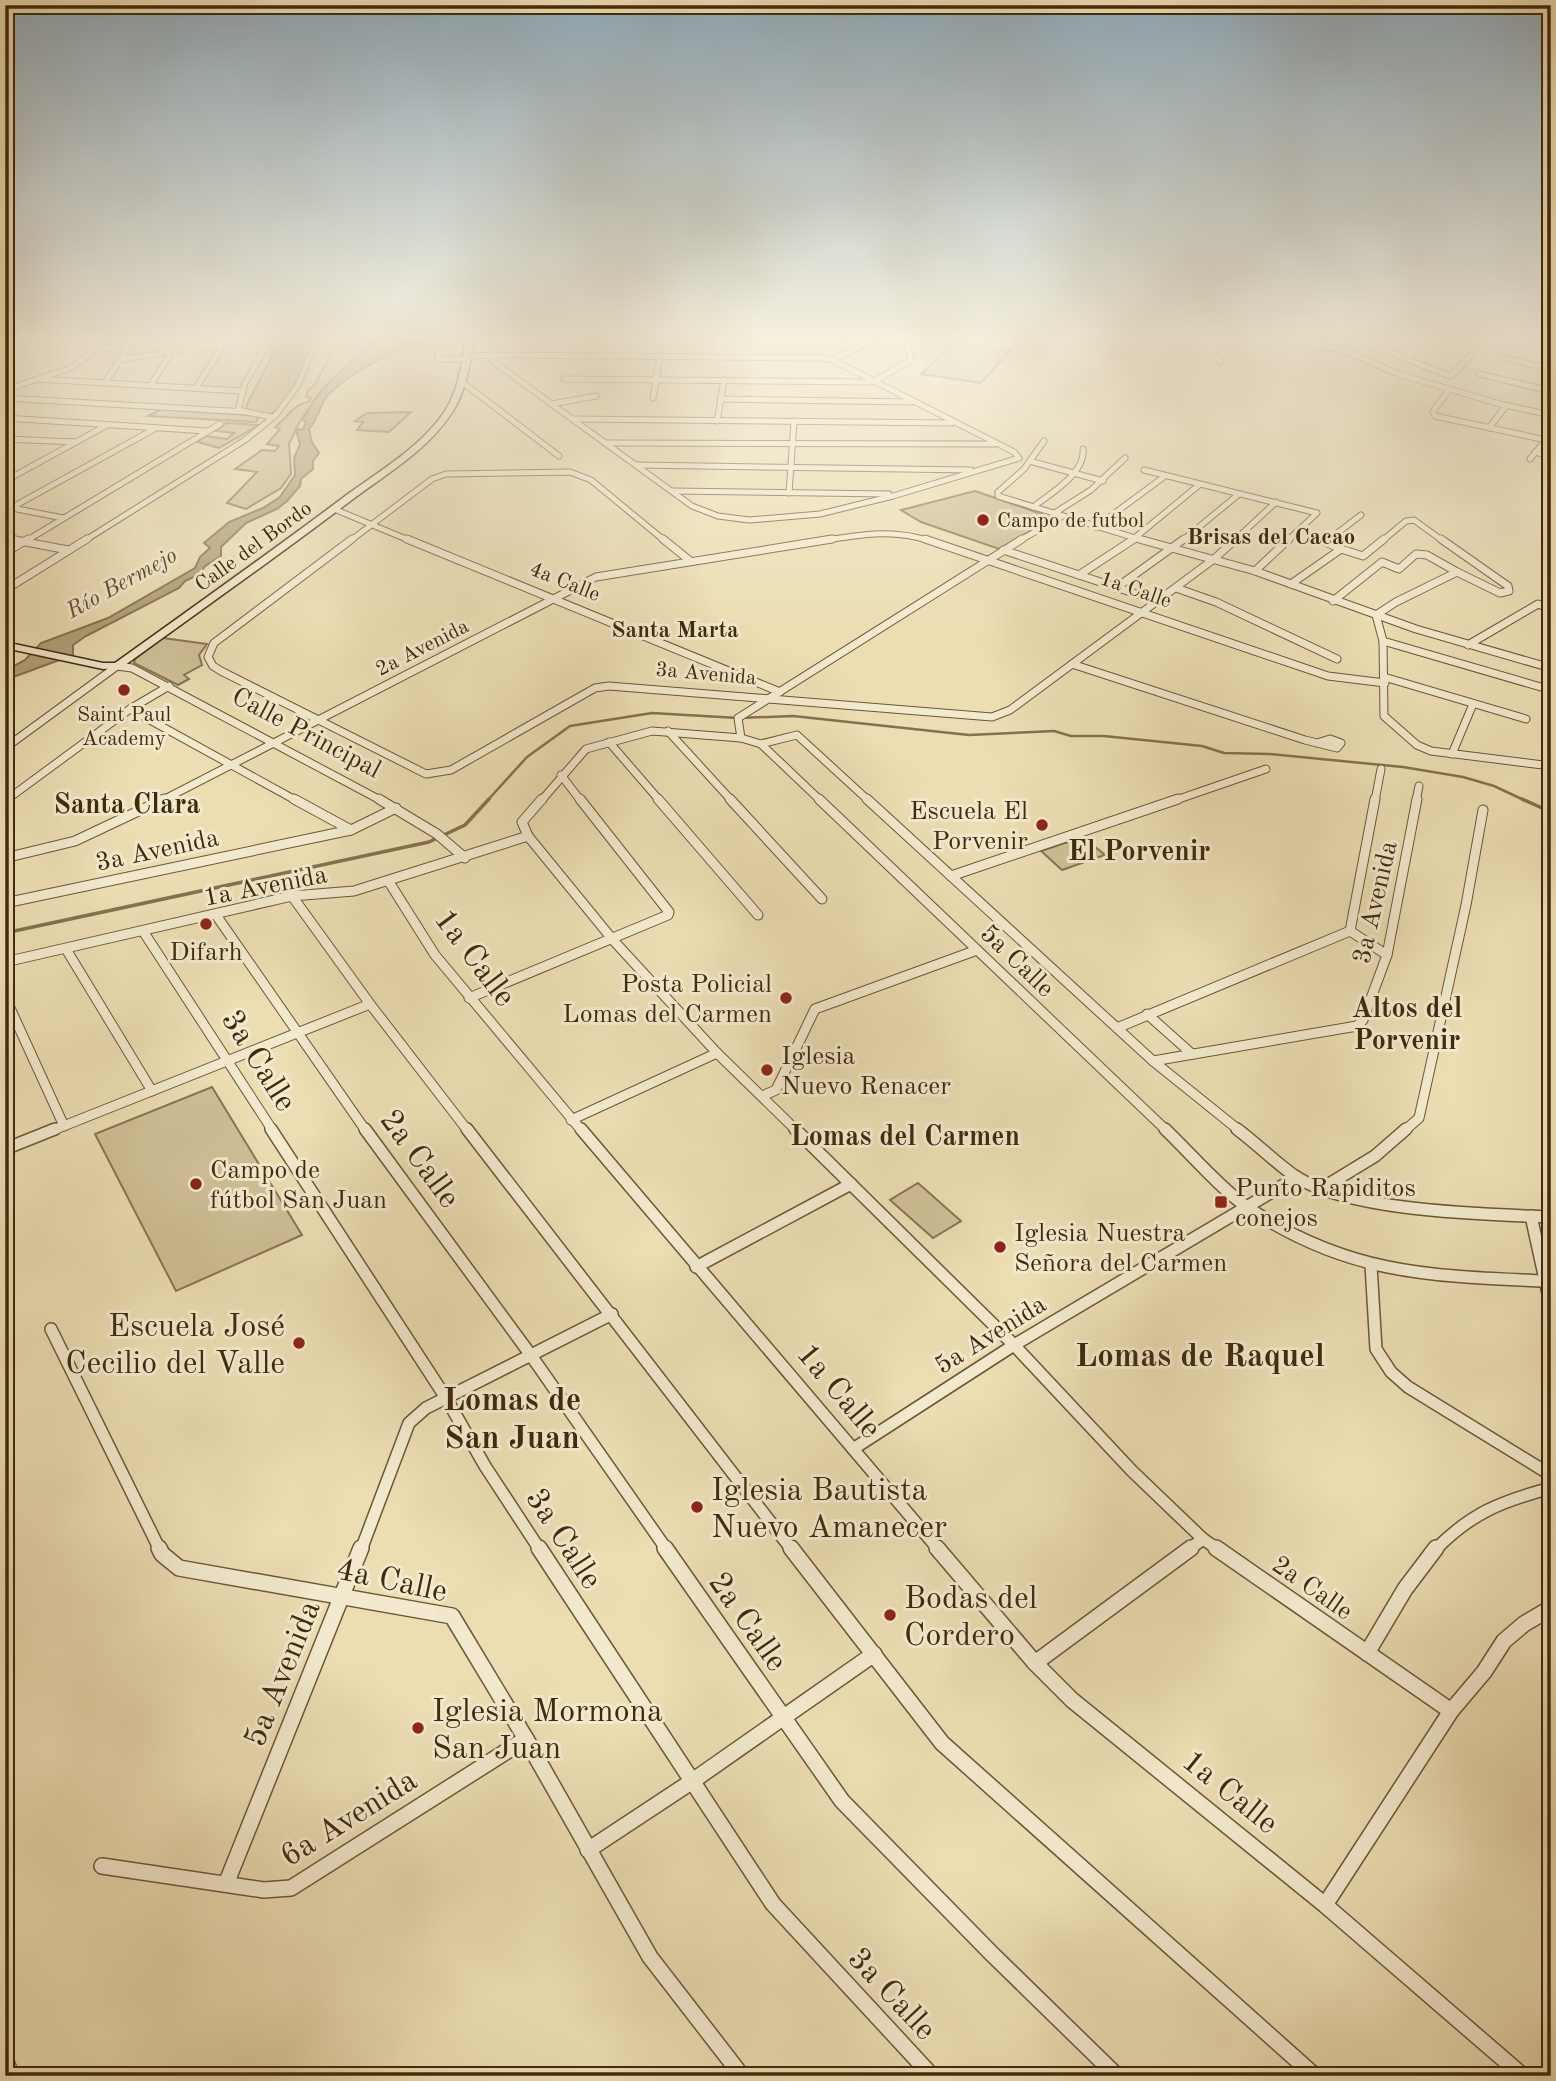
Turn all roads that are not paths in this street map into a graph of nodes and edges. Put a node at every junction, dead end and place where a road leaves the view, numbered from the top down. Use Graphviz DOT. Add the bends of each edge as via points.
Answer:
graph roads {
  1 [pos="93,432"];
  2 [pos="148,432"];
  3 [pos="206,432"];
  4 [pos="254,432"];
  5 [pos="430,432"];
  6 [pos="528,432"];
  7 [pos="590,432"];
  8 [pos="794,432"];
  9 [pos="972,432"];
  10 [pos="1516,432"];
  11 [pos="1548,437"];
  12 [pos="5,439"];
  13 [pos="1044,441"];
  14 [pos="76,442"];
  15 [pos="604,443"];
  16 [pos="793,444"];
  17 [pos="992,444"];
  18 [pos="1083,449"];
  19 [pos="1535,452"];
  20 [pos="559,456"];
  21 [pos="1551,456"];
  22 [pos="1125,458"];
  23 [pos="1530,458"];
  24 [pos="1033,461"];
  25 [pos="635,465"];
  26 [pos="791,467"];
  27 [pos="944,469"];
  28 [pos="1144,470"];
  29 [pos="980,471"];
  30 [pos="1076,471"];
  31 [pos="5,472"];
  32 [pos="14,476"];
  33 [pos="1165,476"];
  34 [pos="957,477"];
  35 [pos="5,481"];
  36 [pos="1103,481"];
  37 [pos="1199,485"];
  38 [pos="673,491"];
  39 [pos="789,493"];
  40 [pos="901,494"];
  41 [pos="1239,494"];
  42 [pos="1276,502"];
  43 [pos="1033,507"];
  44 [pos="8,508"];
  45 [pos="334,509"];
  46 [pos="1053,514"];
  47 [pos="1361,515"];
  48 [pos="1061,517"];
  49 [pos="63,519"];
  50 [pos="371,525"];
  51 [pos="1096,527"];
  52 [pos="875,532"];
  53 [pos="5,538"];
  54 [pos="1135,538"];
  55 [pos="25,542"];
  56 [pos="1341,548"];
  57 [pos="1172,549"];
  58 [pos="68,550"];
  59 [pos="1003,550"];
  60 [pos="5,553"];
  61 [pos="1363,555"];
  62 [pos="1214,559"];
  63 [pos="987,560"];
  64 [pos="689,561"];
  65 [pos="1382,562"];
  66 [pos="1255,571"];
  67 [pos="1457,572"];
  68 [pos="1079,575"];
  69 [pos="1291,584"];
  70 [pos="1116,588"];
  71 [pos="1176,588"];
  72 [pos="5,590"];
  73 [pos="554,599"];
  74 [pos="1333,600"];
  75 [pos="1158,601"];
  76 [pos="1551,609"];
  77 [pos="1142,613"];
  78 [pos="1376,615"];
  79 [pos="1383,641"];
  80 [pos="5,645"];
  81 [pos="1468,645"];
  82 [pos="1337,659"];
  83 [pos="1072,664"];
  84 [pos="117,666"];
  85 [pos="1551,668"];
  86 [pos="1384,680"];
  87 [pos="169,686"];
  88 [pos="1551,690"];
  89 [pos="780,692"];
  90 [pos="770,698"];
  91 [pos="1473,704"];
  92 [pos="130,709"];
  93 [pos="1526,719"];
  94 [pos="318,720"];
  95 [pos="668,731"];
  96 [pos="741,738"];
  97 [pos="609,742"];
  98 [pos="275,743"];
  99 [pos="1317,743"];
  100 [pos="761,744"];
  101 [pos="5,748"];
  102 [pos="1452,754"];
  103 [pos="233,764"];
  104 [pos="1551,766"];
  105 [pos="1266,769"];
  106 [pos="1381,769"];
  107 [pos="561,775"];
  108 [pos="1419,786"];
  109 [pos="5,801"];
  110 [pos="396,807"];
  111 [pos="1483,810"];
  112 [pos="351,830"];
  113 [pos="528,835"];
  114 [pos="5,858"];
  115 [pos="466,858"];
  116 [pos="951,876"];
  117 [pos="389,882"];
  118 [pos="292,896"];
  119 [pos="822,899"];
  120 [pos="5,903"];
  121 [pos="216,915"];
  122 [pos="758,915"];
  123 [pos="1350,931"];
  124 [pos="143,932"];
  125 [pos="612,940"];
  126 [pos="66,949"];
  127 [pos="977,950"];
  128 [pos="1387,955"];
  129 [pos="5,962"];
  130 [pos="5,998"];
  131 [pos="468,998"];
  132 [pos="370,1004"];
  133 [pos="1147,1014"];
  134 [pos="1117,1028"];
  135 [pos="299,1033"];
  136 [pos="717,1053"];
  137 [pos="1192,1054"];
  138 [pos="229,1061"];
  139 [pos="1153,1061"];
  140 [pos="152,1091"];
  141 [pos="762,1097"];
  142 [pos="571,1120"];
  143 [pos="64,1126"];
  144 [pos="5,1150"];
  145 [pos="1297,1177"];
  146 [pos="851,1184"];
  147 [pos="1321,1189"];
  148 [pos="1245,1206"];
  149 [pos="1531,1216"];
  150 [pos="1551,1217"];
  151 [pos="1371,1265"];
  152 [pos="696,1267"];
  153 [pos="1544,1281"];
  154 [pos="1551,1307"];
  155 [pos="612,1314"];
  156 [pos="51,1329"];
  157 [pos="1014,1345"];
  158 [pos="530,1354"];
  159 [pos="446,1398"];
  160 [pos="853,1449"];
  161 [pos="1551,1475"];
  162 [pos="1551,1488"];
  163 [pos="1203,1539"];
  164 [pos="343,1596"];
  165 [pos="1551,1608"];
  166 [pos="1367,1653"];
  167 [pos="874,1654"];
  168 [pos="1035,1663"];
  169 [pos="1451,1711"];
  170 [pos="782,1717"];
  171 [pos="526,1739"];
  172 [pos="691,1782"];
  173 [pos="588,1850"];
  174 [pos="102,1866"];
  175 [pos="226,1884"];
  176 [pos="1325,1905"];
  177 [pos="5,2060"];
  178 [pos="12,2076"];
  179 [pos="742,2076"];
  180 [pos="932,2076"];
  181 [pos="1117,2076"];
  182 [pos="1315,2076"];
  183 [pos="1523,2076"];
  1 -- 14 [label="street"];
  2 -- 44 [label="street"];
  3 -- 49 [label="street"];
  4 -- 58 [label="street"];
  5 -- 45 [label="street, Calle del Bordo"];
  6 -- 20 [label="street"];
  7 -- 15 [label="street"];
  8 -- 16 [label="street"];
  9 -- 17 [label="street"];
  10 -- 11 [label="street"];
  11 -- 19 [label="street"];
  12 -- 14 [label="street"];
  13 -- 24 [label="street"];
  14 -- 32 [label="street"];
  15 -- 16 [label="street"];
  15 -- 25 [label="street"];
  16 -- 17 [label="street"];
  16 -- 26 [label="street"];
  17 -- 29 [label="street" via="1019,455"];
  18 -- 30 [label="street"];
  19 -- 21 [label="street"];
  19 -- 23 [label="street"];
  22 -- 36 [label="street"];
  24 -- 30 [label="street"];
  24 -- 43 [label="street" via="996,494"];
  25 -- 26 [label="street"];
  25 -- 38 [label="street"];
  26 -- 27 [label="street"];
  26 -- 39 [label="street"];
  27 -- 29 [label="street"];
  27 -- 34 [label="street"];
  28 -- 33 [label="street"];
  29 -- 34 [label="street"];
  30 -- 36 [label="street"];
  30 -- 43 [label="street"];
  31 -- 32 [label="street"];
  32 -- 35 [label="street"];
  33 -- 37 [label="street"];
  33 -- 51 [label="street"];
  34 -- 40 [label="street"];
  36 -- 46 [label="street"];
  37 -- 41 [label="street"];
  37 -- 54 [label="street"];
  38 -- 39 [label="street"];
  38 -- 40 [label="street" via="700,511 722,519 760,520 818,513"];
  39 -- 40 [label="street"];
  41 -- 42 [label="street"];
  41 -- 57 [label="street"];
  42 -- 62 [label="street"];
  42 -- 66 [label="street" via="1317,513"];
  43 -- 46 [label="street"];
  44 -- 49 [label="street"];
  45 -- 50 [label="street, 4a Calle"];
  45 -- 84 [label="street, Calle del Bordo"];
  46 -- 48 [label="street"];
  47 -- 56 [label="street" via="1325,542"];
  48 -- 51 [label="street"];
  48 -- 59 [label="street"];
  49 -- 55 [label="street"];
  50 -- 64 [label="street" via="432,479 451,474 580,475"];
  50 -- 73 [label="street, 4a Calle"];
  50 -- 94 [label="street" via="214,643 208,657 213,666"];
  51 -- 54 [label="street"];
  52 -- 63 [label="street, 1a Calle" via="907,533"];
  52 -- 64 [label="street, 2a Avenida"];
  53 -- 55 [label="street"];
  54 -- 57 [label="street"];
  54 -- 68 [label="street"];
  55 -- 58 [label="street"];
  55 -- 60 [label="street"];
  56 -- 61 [label="street"];
  56 -- 69 [label="street"];
  57 -- 62 [label="street"];
  57 -- 70 [label="street"];
  58 -- 72 [label="street"];
  59 -- 63 [label="street"];
  59 -- 68 [label="street"];
  61 -- 65 [label="street"];
  61 -- 67 [label="street" via="1406,521 1414,520 1509,591 1500,593"];
  62 -- 66 [label="street"];
  62 -- 71 [label="street"];
  63 -- 77 [label="street, 1a Calle"];
  63 -- 89 [label="street"];
  64 -- 73 [label="street, 2a Avenida" via="596,577"];
  65 -- 67 [label="street" via="1399,569 1420,554"];
  65 -- 74 [label="street"];
  66 -- 69 [label="street"];
  67 -- 78 [label="street"];
  68 -- 70 [label="street"];
  69 -- 74 [label="street"];
  70 -- 75 [label="street"];
  71 -- 75 [label="street"];
  71 -- 82 [label="street" via="1216,601"];
  73 -- 89 [label="street, 4a Calle"];
  73 -- 94 [label="street, 2a Avenida"];
  74 -- 78 [label="street"];
  75 -- 77 [label="street"];
  76 -- 81 [label="street" via="1538,604"];
  77 -- 83 [label="street"];
  77 -- 86 [label="street, 1a Calle" via="1328,676"];
  78 -- 79 [label="street"];
  78 -- 81 [label="street"];
  79 -- 86 [label="street"];
  79 -- 88 [label="street"];
  80 -- 84 [label="street"];
  81 -- 85 [label="street"];
  83 -- 90 [label="street, 3a Avenida" via="1010,710 992,716"];
  83 -- 99 [label="street"];
  84 -- 87 [label="street, Calle Principal" via="132,668"];
  84 -- 101 [label="street, Calle del Bordo"];
  86 -- 91 [label="street, 1a Calle"];
  86 -- 102 [label="street" via="1384,716 1417,745"];
  87 -- 92 [label="street"];
  87 -- 98 [label="street, Calle Principal"];
  89 -- 90 [label="street"];
  90 -- 94 [label="street, 3a Avenida" via="624,685 595,688 450,770 434,774 421,772"];
  90 -- 96 [label="street" via="738,718"];
  91 -- 93 [label="street, 1a Calle"];
  91 -- 102 [label="street"];
  92 -- 103 [label="street"];
  92 -- 109 [label="street"];
  94 -- 98 [label="street, 2a Avenida"];
  95 -- 96 [label="street"];
  95 -- 97 [label="street"];
  95 -- 119 [label="street"];
  96 -- 100 [label="street"];
  97 -- 107 [label="street" via="586,749"];
  97 -- 122 [label="street"];
  98 -- 103 [label="street, 2a Avenida"];
  98 -- 110 [label="street, Calle Principal"];
  100 -- 116 [label="street" via="797,735"];
  100 -- 127 [label="street, 5a Calle"];
  102 -- 104 [label="street"];
  103 -- 112 [label="street"];
  103 -- 114 [label="street, 2a Avenida" via="103,830"];
  105 -- 116 [label="street"];
  106 -- 123 [label="street"];
  107 -- 113 [label="street, 2a Calle" via="522,822"];
  107 -- 125 [label="street" via="668,915"];
  108 -- 128 [label="street, 3a Avenida"];
  110 -- 112 [label="street, 3a Avenida"];
  110 -- 115 [label="street, Calle Principal"];
  111 -- 147 [label="street" via="1419,1118 1375,1156"];
  112 -- 120 [label="street, 3a Avenida"];
  113 -- 115 [label="street, 1a Avenida"];
  113 -- 125 [label="street, 2a Calle"];
  115 -- 117 [label="street, 1a Avenida"];
  116 -- 134 [label="street"];
  117 -- 118 [label="street, 1a Avenida" via="354,891"];
  117 -- 131 [label="street, 1a Calle"];
  118 -- 121 [label="street, 1a Avenida"];
  118 -- 132 [label="street"];
  121 -- 124 [label="street, 1a Avenida"];
  121 -- 135 [label="street, 2a Calle"];
  123 -- 128 [label="street"];
  123 -- 133 [label="street"];
  124 -- 126 [label="street, 1a Avenida"];
  124 -- 138 [label="street, 3a Calle"];
  125 -- 131 [label="street"];
  125 -- 136 [label="street, 2a Calle"];
  126 -- 129 [label="street, 1a Avenida"];
  126 -- 140 [label="street"];
  127 -- 141 [label="street" via="815,1009 776,1090"];
  127 -- 148 [label="street, 5a Calle"];
  128 -- 137 [label="street, 3a Avenida" via="1357,1026"];
  130 -- 143 [label="street"];
  131 -- 142 [label="street, 1a Calle"];
  132 -- 135 [label="street"];
  132 -- 155 [label="street"];
  133 -- 134 [label="street"];
  133 -- 137 [label="street"];
  134 -- 139 [label="street"];
  135 -- 138 [label="street"];
  135 -- 158 [label="street, 2a Calle"];
  136 -- 141 [label="street, 2a Calle"];
  136 -- 142 [label="street"];
  137 -- 139 [label="street, 3a Avenida"];
  138 -- 140 [label="street"];
  138 -- 159 [label="street, 3a Calle"];
  139 -- 145 [label="street"];
  140 -- 143 [label="street"];
  141 -- 146 [label="street, 2a Calle"];
  142 -- 152 [label="street, 1a Calle"];
  143 -- 144 [label="street"];
  145 -- 147 [label="street"];
  145 -- 148 [label="street, 5a Avenida"];
  146 -- 152 [label="street"];
  146 -- 157 [label="street, 2a Calle"];
  147 -- 149 [label="street" via="1461,1212"];
  148 -- 151 [label="street" via="1324,1248"];
  148 -- 157 [label="street, 5a Avenida"];
  149 -- 150 [label="street"];
  149 -- 153 [label="street"];
  151 -- 153 [label="street"];
  151 -- 161 [label="street" via="1376,1349 1391,1372"];
  152 -- 160 [label="street, 1a Calle"];
  153 -- 154 [label="street"];
  155 -- 158 [label="street, 5a Avenida"];
  155 -- 167 [label="street"];
  156 -- 164 [label="street, 4a Calle" via="170,1563"];
  157 -- 160 [label="street, 5a Avenida"];
  157 -- 163 [label="street, 2a Calle"];
  158 -- 159 [label="street, 5a Avenida"];
  158 -- 170 [label="street, 2a Calle"];
  159 -- 164 [label="street, 5a Avenida" via="409,1423"];
  159 -- 172 [label="street, 3a Calle" via="485,1466"];
  160 -- 168 [label="street, 1a Calle"];
  162 -- 166 [label="street" via="1517,1496 1468,1520 1408,1581"];
  163 -- 166 [label="street, 2a Calle"];
  163 -- 168 [label="street"];
  164 -- 171 [label="street, 4a Calle" via="452,1616"];
  164 -- 175 [label="street, 5a Avenida"];
  165 -- 169 [label="street" via="1504,1641"];
  166 -- 169 [label="street, 2a Calle"];
  167 -- 170 [label="street"];
  167 -- 182 [label="street" via="942,1743"];
  168 -- 176 [label="street, 1a Calle" via="1072,1700"];
  169 -- 176 [label="street"];
  170 -- 172 [label="street"];
  170 -- 181 [label="street, 2a Calle" via="842,1801"];
  171 -- 173 [label="street, 4a Calle"];
  171 -- 175 [label="street, 6a Avenida" via="291,1888 264,1890"];
  172 -- 173 [label="street"];
  172 -- 180 [label="street, 3a Calle" via="773,1904"];
  173 -- 179 [label="street, 4a Calle" via="650,1958"];
  174 -- 175 [label="street, 6a Avenida"];
  176 -- 183 [label="street, 1a Calle"];
  177 -- 178 [label="street"];
}
